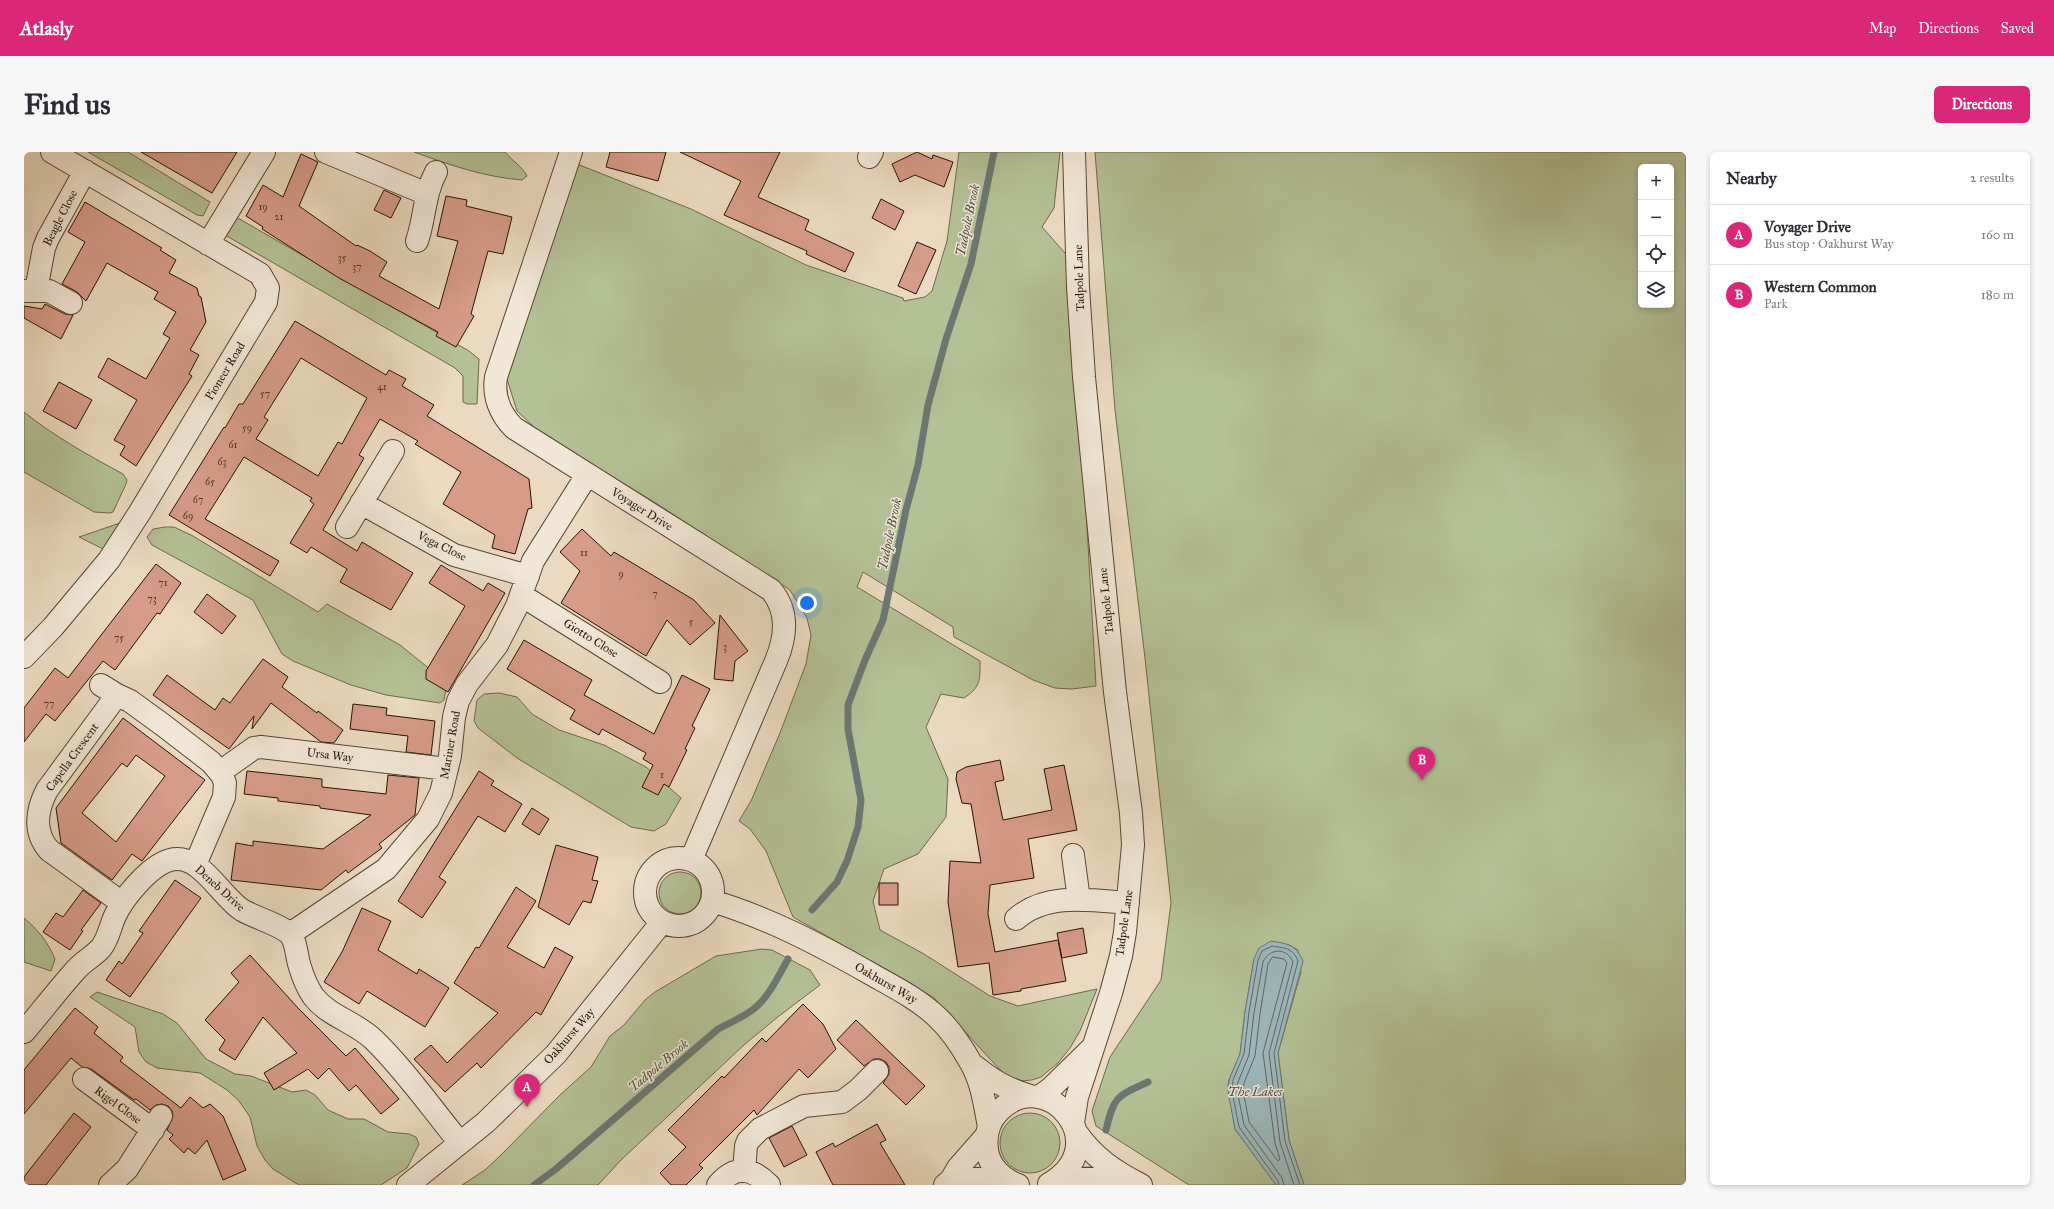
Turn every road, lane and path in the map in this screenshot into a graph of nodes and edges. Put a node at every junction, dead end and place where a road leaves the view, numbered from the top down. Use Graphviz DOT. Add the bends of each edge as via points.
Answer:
graph roads {
  1 [pos="52,152"];
  2 [pos="264,152"];
  3 [pos="326,152"];
  4 [pos="571,152"];
  5 [pos="1074,152"];
  6 [pos="85,172"];
  7 [pos="436,172"];
  8 [pos="427,194"];
  9 [pos="417,241"];
  10 [pos="208,244"];
  11 [pos="30,290"];
  12 [pos="71,303"];
  13 [pos="393,451"];
  14 [pos="587,475"];
  15 [pos="361,503"];
  16 [pos="347,527"];
  17 [pos="525,586"];
  18 [pos="24,657"];
  19 [pos="660,682"];
  20 [pos="447,769"];
  21 [pos="220,772"];
  22 [pos="1074,855"];
  23 [pos="690,860"];
  24 [pos="195,865"];
  25 [pos="1079,900"];
  26 [pos="712,901"];
  27 [pos="122,903"];
  28 [pos="1128,903"];
  29 [pos="1016,919"];
  30 [pos="662,922"];
  31 [pos="290,934"];
  32 [pos="24,1032"];
  33 [pos="1094,1046"];
  34 [pos="972,1064"];
  35 [pos="877,1071"];
  36 [pos="84,1079"];
  37 [pos="1035,1097"];
  38 [pos="1075,1128"];
  39 [pos="988,1131"];
  40 [pos="460,1143"];
  41 [pos="744,1171"];
  42 [pos="1010,1181"];
  43 [pos="1134,1181"];
  44 [pos="948,1183"];
  45 [pos="110,1185"];
  46 [pos="408,1185"];
  47 [pos="718,1185"];
  48 [pos="769,1185"];
  49 [pos="1048,1185"];
  1 -- 6 [label="street, Pioneer Road"];
  2 -- 10 [label="street"];
  3 -- 8 [label="street"];
  4 -- 14 [label="street, Voyager Drive" via="495,386 500,410 514,428"];
  5 -- 28 [label="street, Tadpole Lane" via="1078,288 1084,377 1115,692 1131,813 1133,845"];
  6 -- 10 [label="street, Pioneer Road"];
  6 -- 11 [label="street, Beagle Close" via="48,238"];
  7 -- 8 [label="street"];
  8 -- 9 [label="street"];
  10 -- 18 [label="street, Pioneer Road" via="260,274 268,288 266,302 176,454 109,560"];
  11 -- 12 [label="street, Beagle Close" via="52,292"];
  13 -- 15 [label="street"];
  14 -- 17 [label="street, Mariner Road" via="540,550"];
  14 -- 23 [label="street, Voyager Drive" via="765,585 778,598 783,613 785,630 781,650"];
  15 -- 16 [label="street"];
  15 -- 17 [label="street, Vega Close" via="454,555"];
  17 -- 19 [label="street, Giotto Close"];
  17 -- 20 [label="street, Mariner Road" via="497,645 467,684 458,701"];
  20 -- 21 [label="street, Ursa Way" via="261,747 254,748"];
  20 -- 31 [label="street, Mariner Road" via="436,807 393,862"];
  21 -- 24 [label="street" via="225,783 224,797"];
  21 -- 27 [label="street, Capella Crescent" via="163,724 109,690 47,790 40,806 38,825 41,839 49,850"];
  22 -- 25 [label="street"];
  23 -- 26 [label="street" via="706,871 711,881"];
  23 -- 30 [label="street" via="667,860 650,874 645,895 648,906"];
  24 -- 27 [label="street, Deneb Drive" via="178,860 165,862 140,882"];
  24 -- 31 [label="street, Deneb Drive" via="237,906"];
  25 -- 28 [label="street"];
  25 -- 29 [label="street" via="1045,903 1024,912"];
  26 -- 30 [label="street" via="708,911 692,923 682,926"];
  26 -- 34 [label="street, Oakhurst Way" via="792,931 913,999 938,1018"];
  27 -- 32 [label="street, Deneb Drive" via="104,944 74,971"];
  28 -- 33 [label="street, Tadpole Lane" via="1121,956"];
  30 -- 40 [label="street, Oakhurst Way" via="556,1054 486,1122"];
  31 -- 40 [label="street" via="304,980 314,998 373,1039"];
  33 -- 37 [label="street, Tadpole Lane" via="1050,1089"];
  33 -- 38 [label="street, Tadpole Lane" via="1077,1097"];
  34 -- 37 [label="street, Oakhurst Way" via="991,1080 1006,1088"];
  34 -- 39 [label="street, Oakhurst Way" via="983,1096"];
  35 -- 41 [label="street" via="842,1102 804,1106 760,1129 746,1146"];
  36 -- 45 [label="street, Rigel Close" via="157,1123 127,1168"];
  37 -- 38 [label="street, Tadpole Lane" via="1053,1102 1065,1111"];
  37 -- 39 [label="street, Tadpole Lane" via="1017,1099 1004,1105 995,1115"];
  38 -- 43 [label="street, Tadpole Lane" via="1091,1152"];
  38 -- 49 [label="street, Tadpole Lane" via="1075,1157 1069,1169"];
  39 -- 42 [label="street" via="987,1150 992,1165"];
  39 -- 44 [label="street, Tadpole Lane"];
  40 -- 46 [label="street, Oakhurst Way"];
  41 -- 47 [label="street" via="730,1173"];
  41 -- 48 [label="street" via="758,1175"];
  42 -- 44 [label="street"];
  43 -- 49 [label="street, Tadpole Lane" via="1078,1179"];
}
